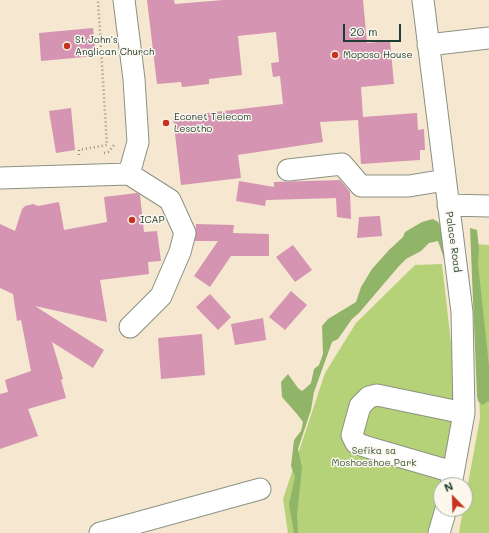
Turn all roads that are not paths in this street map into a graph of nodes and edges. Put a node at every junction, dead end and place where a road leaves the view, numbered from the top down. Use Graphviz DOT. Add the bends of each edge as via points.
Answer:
graph roads {
  1 [pos="124,0"];
  2 [pos="423,0"];
  3 [pos="489,38"];
  4 [pos="428,45"];
  5 [pos="288,170"];
  6 [pos="129,174"];
  7 [pos="0,178"];
  8 [pos="445,180"];
  9 [pos="448,205"];
  10 [pos="489,206"];
  11 [pos="130,327"];
  12 [pos="464,413"];
  13 [pos="447,477"];
  14 [pos="452,477"];
  15 [pos="260,490"];
  16 [pos="444,517"];
  17 [pos="100,533"];
  18 [pos="439,533"];
  1 -- 6 [label="street" via="134,79 138,142"];
  2 -- 4 [label="street, Palace Road"];
  3 -- 4 [label="street"];
  4 -- 8 [label="street, Palace Road"];
  5 -- 8 [label="street" via="342,164 361,186 409,186"];
  6 -- 7 [label="street"];
  6 -- 11 [label="street" via="170,200 185,233 162,296"];
  8 -- 9 [label="street, Palace Road"];
  9 -- 10 [label="street"];
  9 -- 12 [label="street, Palace Road" via="462,312"];
  12 -- 13 [label="street" via="377,396 369,397 360,406 352,435 356,443"];
  12 -- 14 [label="street, Palace Road"];
  15 -- 17 [label="street"];
  16 -- 18 [label="street"];
}
